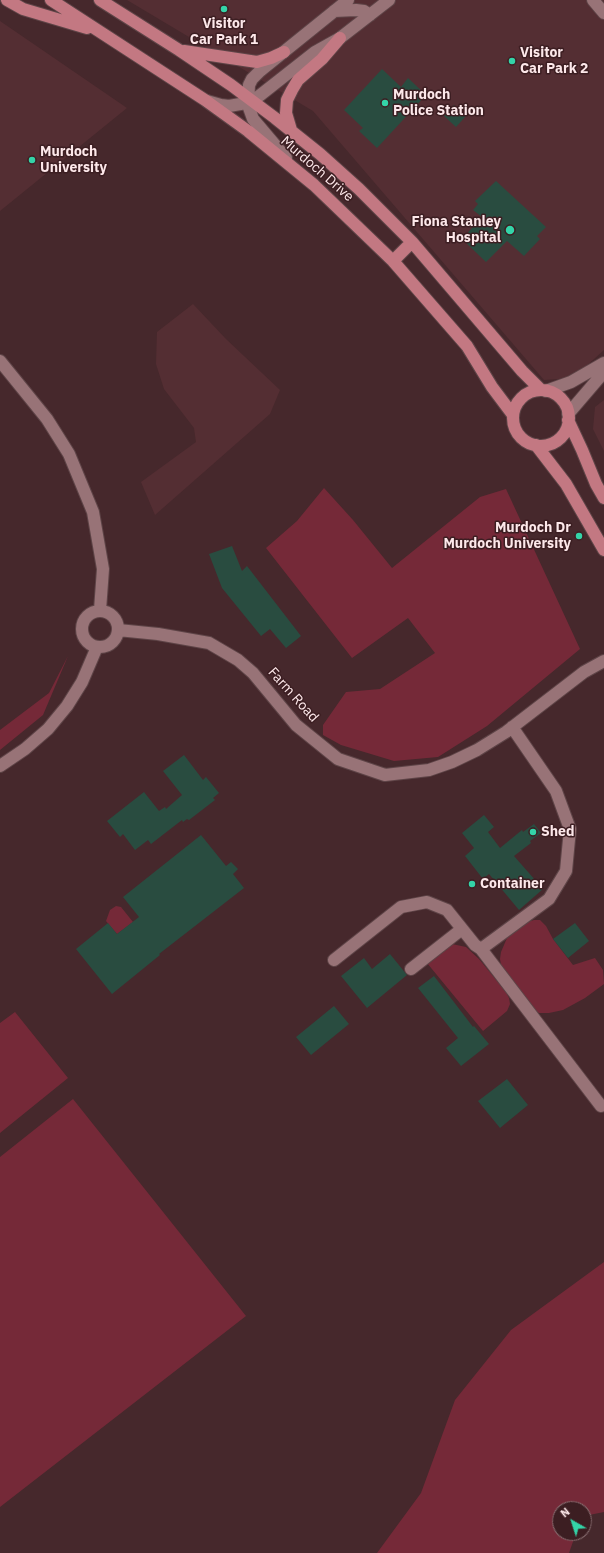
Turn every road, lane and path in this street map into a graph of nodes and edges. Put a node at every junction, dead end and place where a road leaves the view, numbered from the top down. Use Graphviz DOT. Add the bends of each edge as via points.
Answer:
graph roads {
  1 [pos="6,0"];
  2 [pos="51,0"];
  3 [pos="100,0"];
  4 [pos="348,0"];
  5 [pos="389,0"];
  6 [pos="593,0"];
  7 [pos="334,11"];
  8 [pos="604,13"];
  9 [pos="370,15"];
  10 [pos="100,32"];
  11 [pos="340,38"];
  12 [pos="179,50"];
  13 [pos="284,52"];
  14 [pos="205,100"];
  15 [pos="249,100"];
  16 [pos="292,131"];
  17 [pos="296,169"];
  18 [pos="412,242"];
  19 [pos="393,260"];
  20 [pos="0,361"];
  21 [pos="604,363"];
  22 [pos="604,372"];
  23 [pos="544,390"];
  24 [pos="513,415"];
  25 [pos="568,417"];
  26 [pos="536,445"];
  27 [pos="604,498"];
  28 [pos="604,550"];
  29 [pos="100,610"];
  30 [pos="118,630"];
  31 [pos="96,647"];
  32 [pos="604,660"];
  33 [pos="512,727"];
  34 [pos="0,766"];
  35 [pos="462,929"];
  36 [pos="481,949"];
  37 [pos="334,960"];
  38 [pos="411,969"];
  39 [pos="601,1106"];
  1 -- 10 [label="main road" via="23,9"];
  2 -- 10 [label="main road, Murdoch Drive"];
  3 -- 12 [label="main road, Murdoch Drive"];
  4 -- 7 [label="street"];
  5 -- 9 [label="street"];
  6 -- 8 [label="street"];
  7 -- 9 [label="street" via="356,10"];
  7 -- 13 [label="street"];
  9 -- 11 [label="street"];
  10 -- 14 [label="main road, Murdoch Drive"];
  11 -- 15 [label="street" via="315,52"];
  11 -- 16 [label="main road" via="322,59 298,80 292,90 287,100 286,113"];
  12 -- 13 [label="main road" via="257,62"];
  12 -- 15 [label="main road, Murdoch Drive"];
  13 -- 15 [label="street" via="252,79 249,85"];
  14 -- 15 [label="street" via="229,106"];
  14 -- 17 [label="main road, Murdoch Drive"];
  15 -- 16 [label="main road, Murdoch Drive"];
  15 -- 17 [label="street" via="249,112 256,124"];
  16 -- 18 [label="main road, Murdoch Drive" via="359,189"];
  17 -- 19 [label="main road, Murdoch Drive"];
  18 -- 19 [label="main road"];
  18 -- 23 [label="main road, Murdoch Drive" via="522,371"];
  19 -- 24 [label="main road, Murdoch Drive" via="467,346 492,388"];
  20 -- 29 [label="street" via="48,419 69,454 93,512 103,569"];
  21 -- 23 [label="street" via="571,382"];
  22 -- 25 [label="street"];
  23 -- 24 [label="main road" via="533,391 522,397"];
  23 -- 25 [label="main road, Murdoch Drive" via="560,398 565,404"];
  24 -- 26 [label="main road, Murdoch Drive" via="513,424 521,438"];
  25 -- 26 [label="main road" via="566,429 561,437 545,445"];
  25 -- 27 [label="main road, Murdoch Drive"];
  26 -- 28 [label="main road, Murdoch Drive" via="566,484"];
  29 -- 30 [label="street" via="114,616"];
  29 -- 31 [label="street" via="88,614 81,631 84,638"];
  30 -- 31 [label="street" via="113,642"];
  30 -- 33 [label="street, Farm Road" via="209,643 238,660 253,673 296,725 338,759 385,775 429,770 452,762 477,750"];
  31 -- 34 [label="street" via="82,682 67,706 48,729"];
  32 -- 33 [label="street, Farm Road" via="584,672"];
  33 -- 36 [label="street" via="556,791 570,829 566,871 548,899"];
  35 -- 36 [label="street"];
  35 -- 37 [label="street" via="447,910 427,902 402,907"];
  35 -- 38 [label="street"];
  36 -- 39 [label="street"];
}
